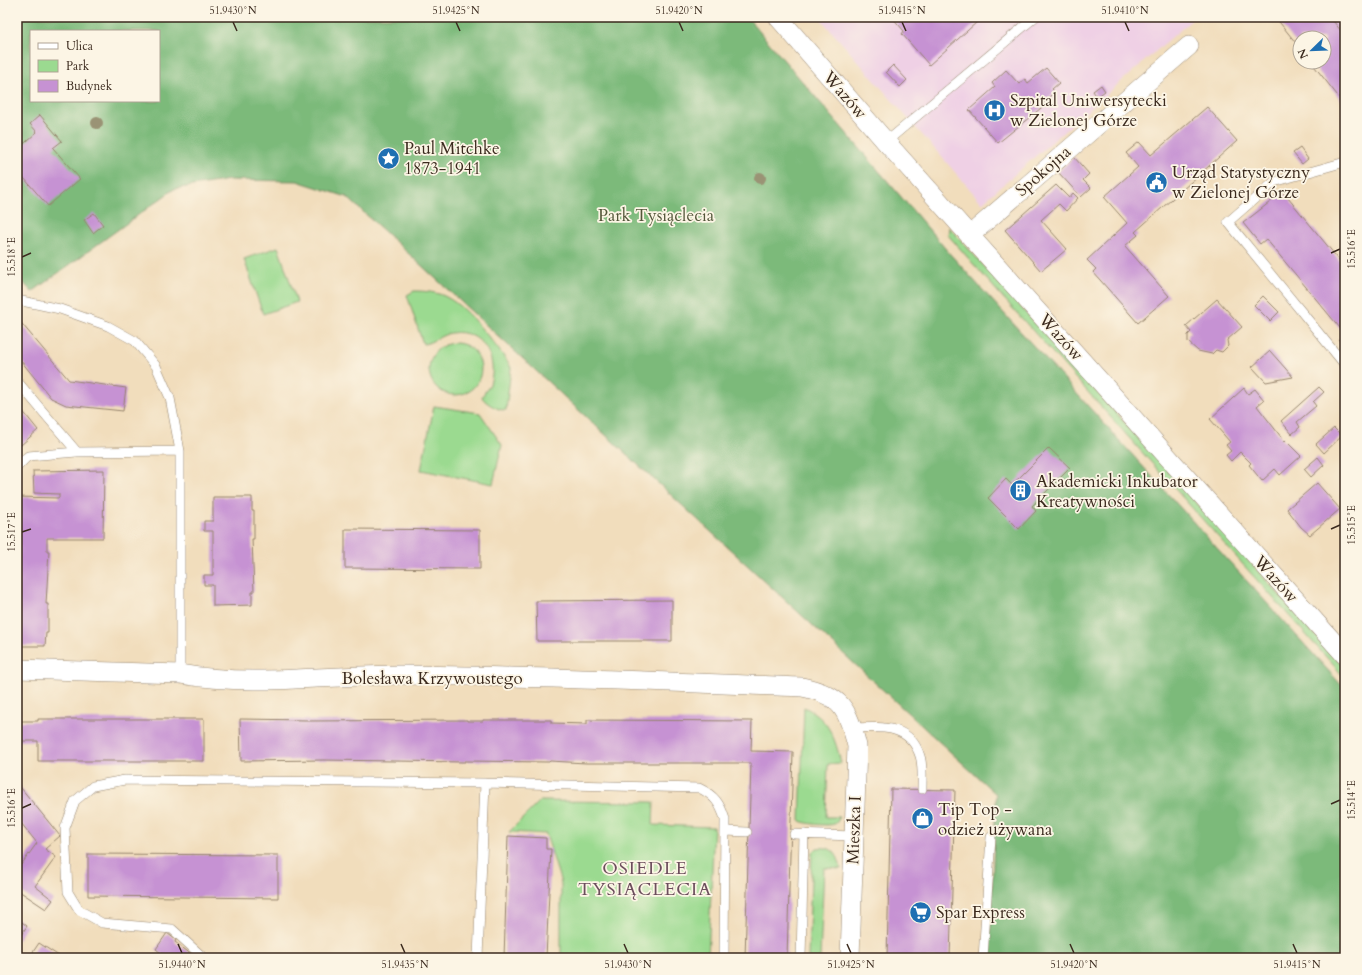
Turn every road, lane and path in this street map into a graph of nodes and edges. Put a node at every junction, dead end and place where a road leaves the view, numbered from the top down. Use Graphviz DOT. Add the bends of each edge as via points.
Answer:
graph roads {
  1 [pos="778,17"];
  2 [pos="1035,17"];
  3 [pos="1189,46"];
  4 [pos="886,142"];
  5 [pos="1345,162"];
  6 [pos="970,235"];
  7 [pos="17,300"];
  8 [pos="1345,365"];
  9 [pos="17,381"];
  10 [pos="180,451"];
  11 [pos="77,452"];
  12 [pos="17,467"];
  13 [pos="1345,655"];
  14 [pos="17,669"];
  15 [pos="180,674"];
  16 [pos="842,706"];
  17 [pos="853,728"];
  18 [pos="485,783"];
  19 [pos="922,789"];
  20 [pos="726,831"];
  21 [pos="747,832"];
  22 [pos="794,834"];
  23 [pos="804,834"];
  24 [pos="854,836"];
  25 [pos="991,837"];
  26 [pos="204,958"];
  27 [pos="478,958"];
  28 [pos="724,958"];
  29 [pos="801,958"];
  30 [pos="850,958"];
  31 [pos="983,958"];
  1 -- 4 [label="street, Wazów"];
  2 -- 4 [label="lane"];
  3 -- 6 [label="street, Spokojna"];
  4 -- 6 [label="street, Wazów"];
  5 -- 8 [label="lane" via="1274,182 1228,222"];
  6 -- 13 [label="street, Wazów"];
  7 -- 10 [label="lane" via="60,309 108,326 135,341 156,366 170,398"];
  9 -- 11 [label="lane"];
  10 -- 11 [label="lane"];
  10 -- 15 [label="lane"];
  11 -- 12 [label="lane" via="28,456"];
  14 -- 15 [label="street, Bolesława Krzywoustego"];
  15 -- 16 [label="street, Bolesława Krzywoustego" via="257,679 398,675 802,687 826,692"];
  16 -- 17 [label="street, Mieszka I"];
  17 -- 19 [label="lane" via="901,730 912,739 920,756"];
  17 -- 24 [label="street, Mieszka I" via="857,746"];
  18 -- 20 [label="lane" via="699,788 711,794 720,805"];
  18 -- 26 [label="lane" via="125,780 93,786 75,801 64,828 68,892 79,910 102,923 172,929"];
  18 -- 27 [label="lane"];
  20 -- 21 [label="lane"];
  20 -- 28 [label="lane"];
  22 -- 23 [label="lane"];
  23 -- 24 [label="lane"];
  23 -- 29 [label="lane"];
  24 -- 30 [label="street, Mieszka I"];
  25 -- 31 [label="lane"];
}
